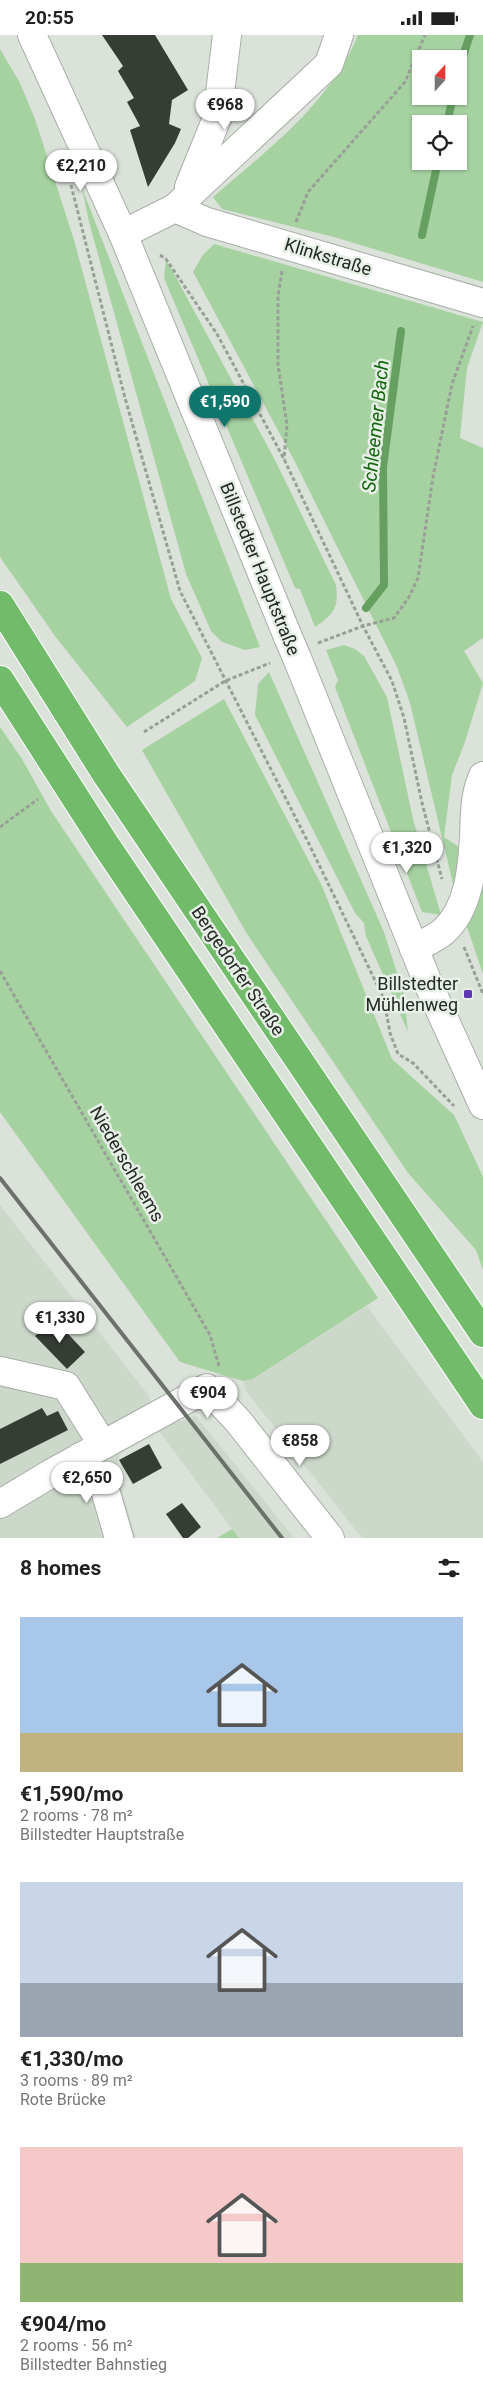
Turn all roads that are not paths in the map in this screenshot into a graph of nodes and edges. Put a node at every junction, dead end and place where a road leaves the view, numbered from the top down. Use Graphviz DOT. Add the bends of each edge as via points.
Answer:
graph roads {
  1 [pos="32,35"];
  2 [pos="227,35"];
  3 [pos="339,35"];
  4 [pos="180,201"];
  5 [pos="122,234"];
  6 [pos="482,303"];
  7 [pos="0,605"];
  8 [pos="0,680"];
  9 [pos="483,776"];
  10 [pos="414,949"];
  11 [pos="483,1105"];
  12 [pos="483,1333"];
  13 [pos="0,1371"];
  14 [pos="483,1405"];
  15 [pos="92,1451"];
  16 [pos="0,1505"];
  17 [pos="119,1538"];
  18 [pos="330,1538"];
  1 -- 5 [label="street, Billstedter Hauptstraße"];
  2 -- 4 [label="street" via="217,118"];
  3 -- 4 [label="street" via="329,65"];
  4 -- 5 [label="street"];
  4 -- 6 [label="street, Klinkstraße" via="207,222"];
  5 -- 10 [label="street, Billstedter Hauptstraße"];
  7 -- 12 [label="highway, Bergedorfer Straße" via="106,774"];
  8 -- 14 [label="highway" via="104,844"];
  9 -- 10 [label="street" via="474,812 468,886 454,919 444,931"];
  10 -- 11 [label="street, Billstedter Hauptstraße"];
  13 -- 15 [label="street" via="66,1386"];
  15 -- 16 [label="street"];
  15 -- 17 [label="street"];
  15 -- 18 [label="street" via="214,1381 238,1421"];
}
